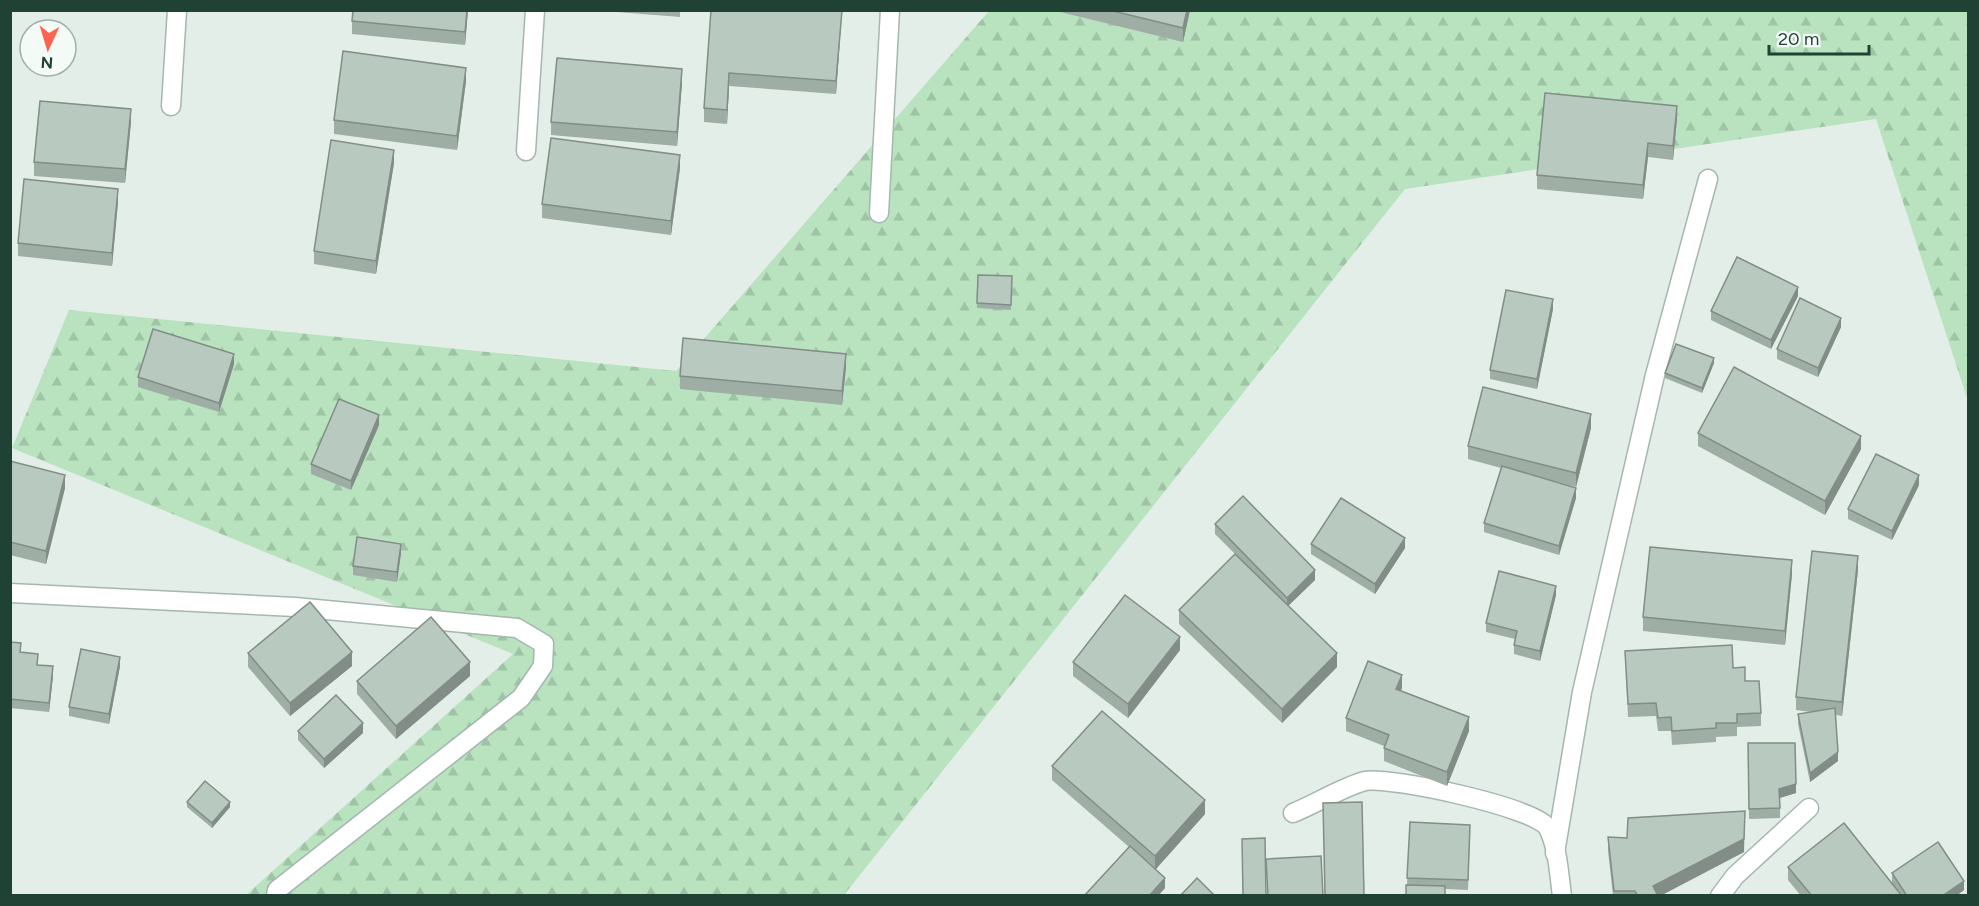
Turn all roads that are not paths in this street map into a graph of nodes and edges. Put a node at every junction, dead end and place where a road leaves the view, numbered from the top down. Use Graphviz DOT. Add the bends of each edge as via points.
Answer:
graph roads {
  1 [pos="177,10"];
  2 [pos="534,10"];
  3 [pos="890,10"];
  4 [pos="171,106"];
  5 [pos="526,151"];
  6 [pos="1708,179"];
  7 [pos="879,213"];
  8 [pos="10,593"];
  9 [pos="1809,808"];
  10 [pos="1293,813"];
  11 [pos="1555,853"];
  12 [pos="276,896"];
  13 [pos="1562,896"];
  14 [pos="1720,896"];
  1 -- 4 [label="street"];
  2 -- 5 [label="street"];
  3 -- 7 [label="street"];
  6 -- 11 [label="street" via="1655,375 1582,693"];
  8 -- 12 [label="street" via="295,607 506,626 544,644 543,666 521,698 277,890"];
  9 -- 14 [label="street" via="1735,876"];
  10 -- 11 [label="street" via="1365,781 1433,788 1532,815 1548,826"];
  11 -- 13 [label="street"];
}
